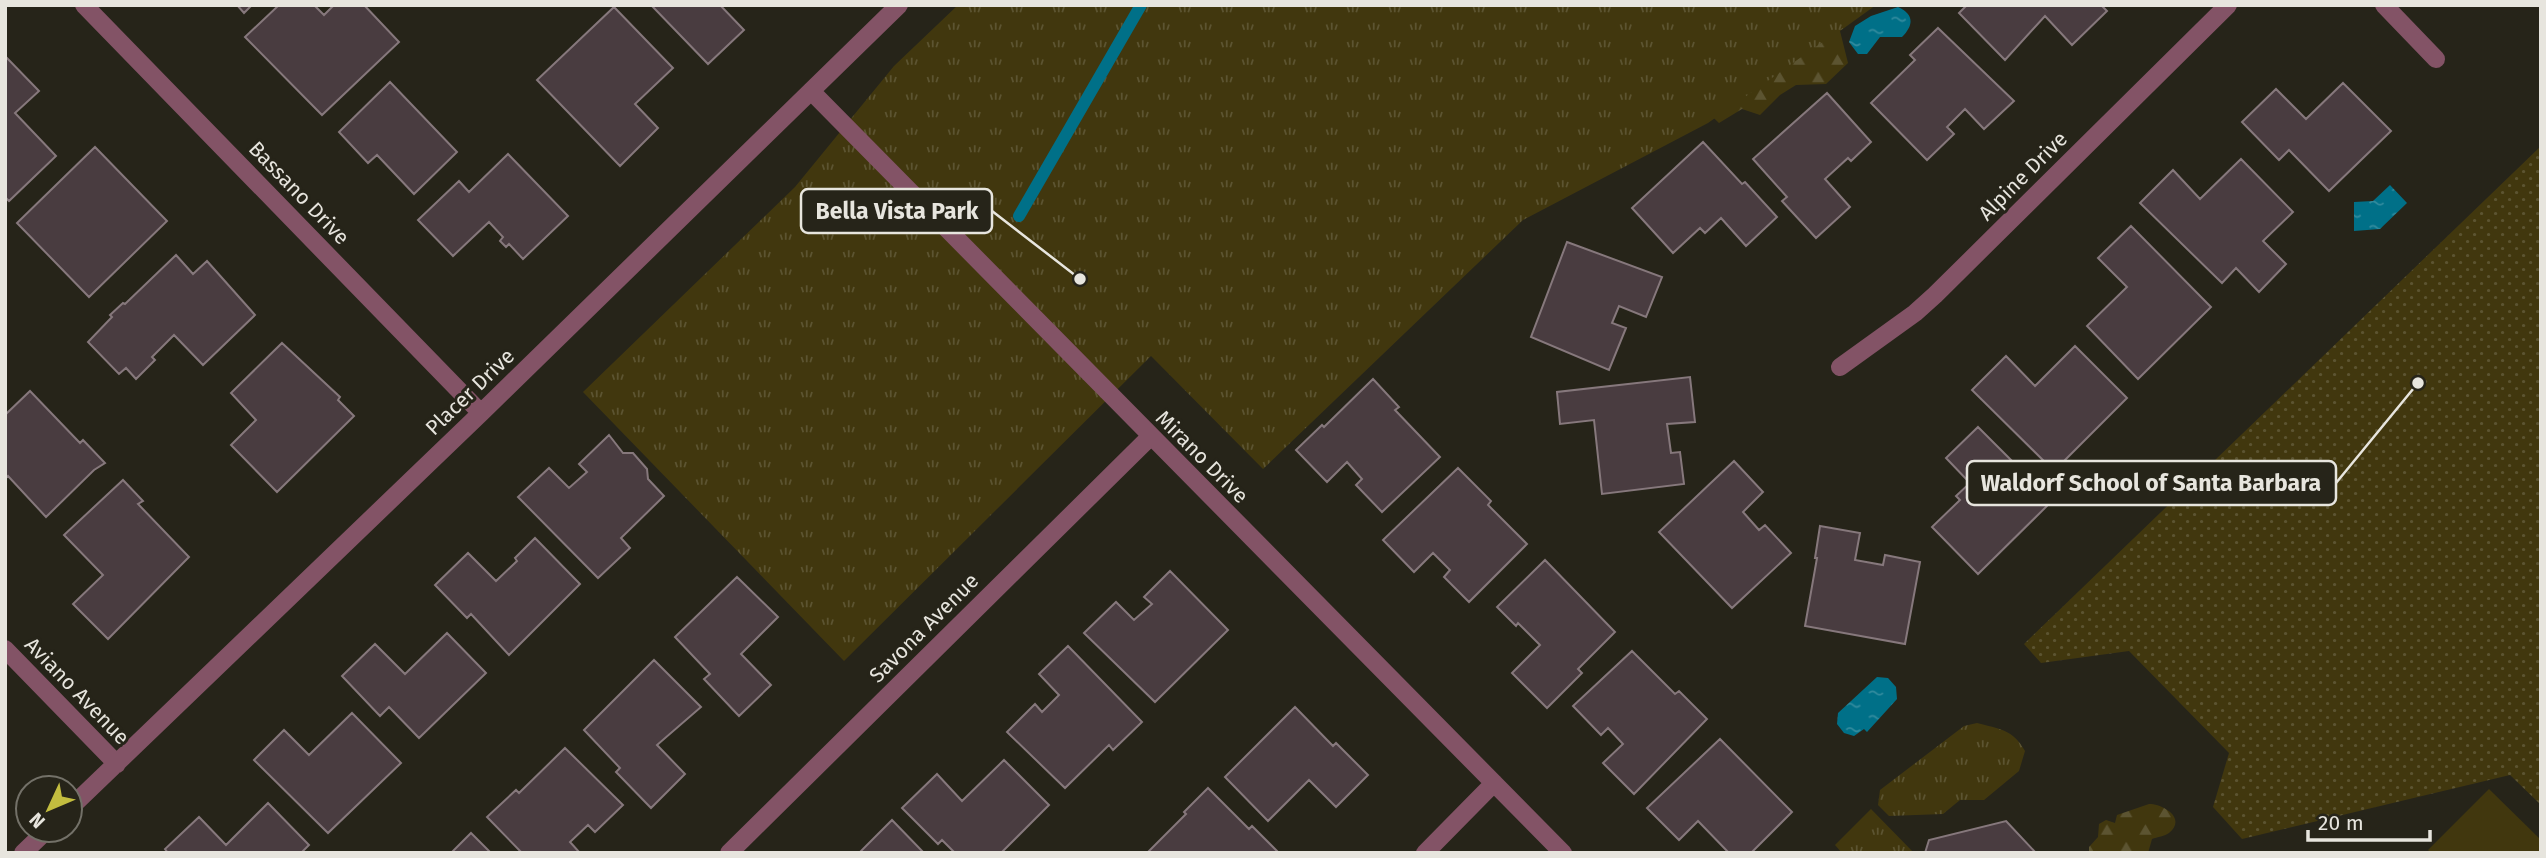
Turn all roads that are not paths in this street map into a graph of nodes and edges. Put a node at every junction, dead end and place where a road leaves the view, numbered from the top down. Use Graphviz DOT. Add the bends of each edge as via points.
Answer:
graph roads {
  1 [pos="84,5"];
  2 [pos="899,5"];
  3 [pos="2228,5"];
  4 [pos="2384,5"];
  5 [pos="2436,59"];
  6 [pos="811,91"];
  7 [pos="1840,367"];
  8 [pos="481,413"];
  9 [pos="1150,437"];
  10 [pos="5,649"];
  11 [pos="117,764"];
  12 [pos="1494,783"];
  13 [pos="84,795"];
  14 [pos="729,853"];
  15 [pos="1425,853"];
  16 [pos="1563,853"];
  1 -- 8 [label="street, Bassano Drive"];
  2 -- 6 [label="street, Placer Drive"];
  3 -- 7 [label="street, Alpine Drive" via="1935,295"];
  4 -- 5 [label="street"];
  6 -- 8 [label="street, Placer Drive"];
  6 -- 9 [label="street, Mirano Drive"];
  8 -- 11 [label="street, Placer Drive"];
  9 -- 12 [label="street, Mirano Drive"];
  9 -- 14 [label="street, Savona Avenue"];
  10 -- 11 [label="street, Aviano Avenue"];
  11 -- 13 [label="street, Placer Drive"];
  12 -- 15 [label="street"];
  12 -- 16 [label="street, Mirano Drive"];
}
